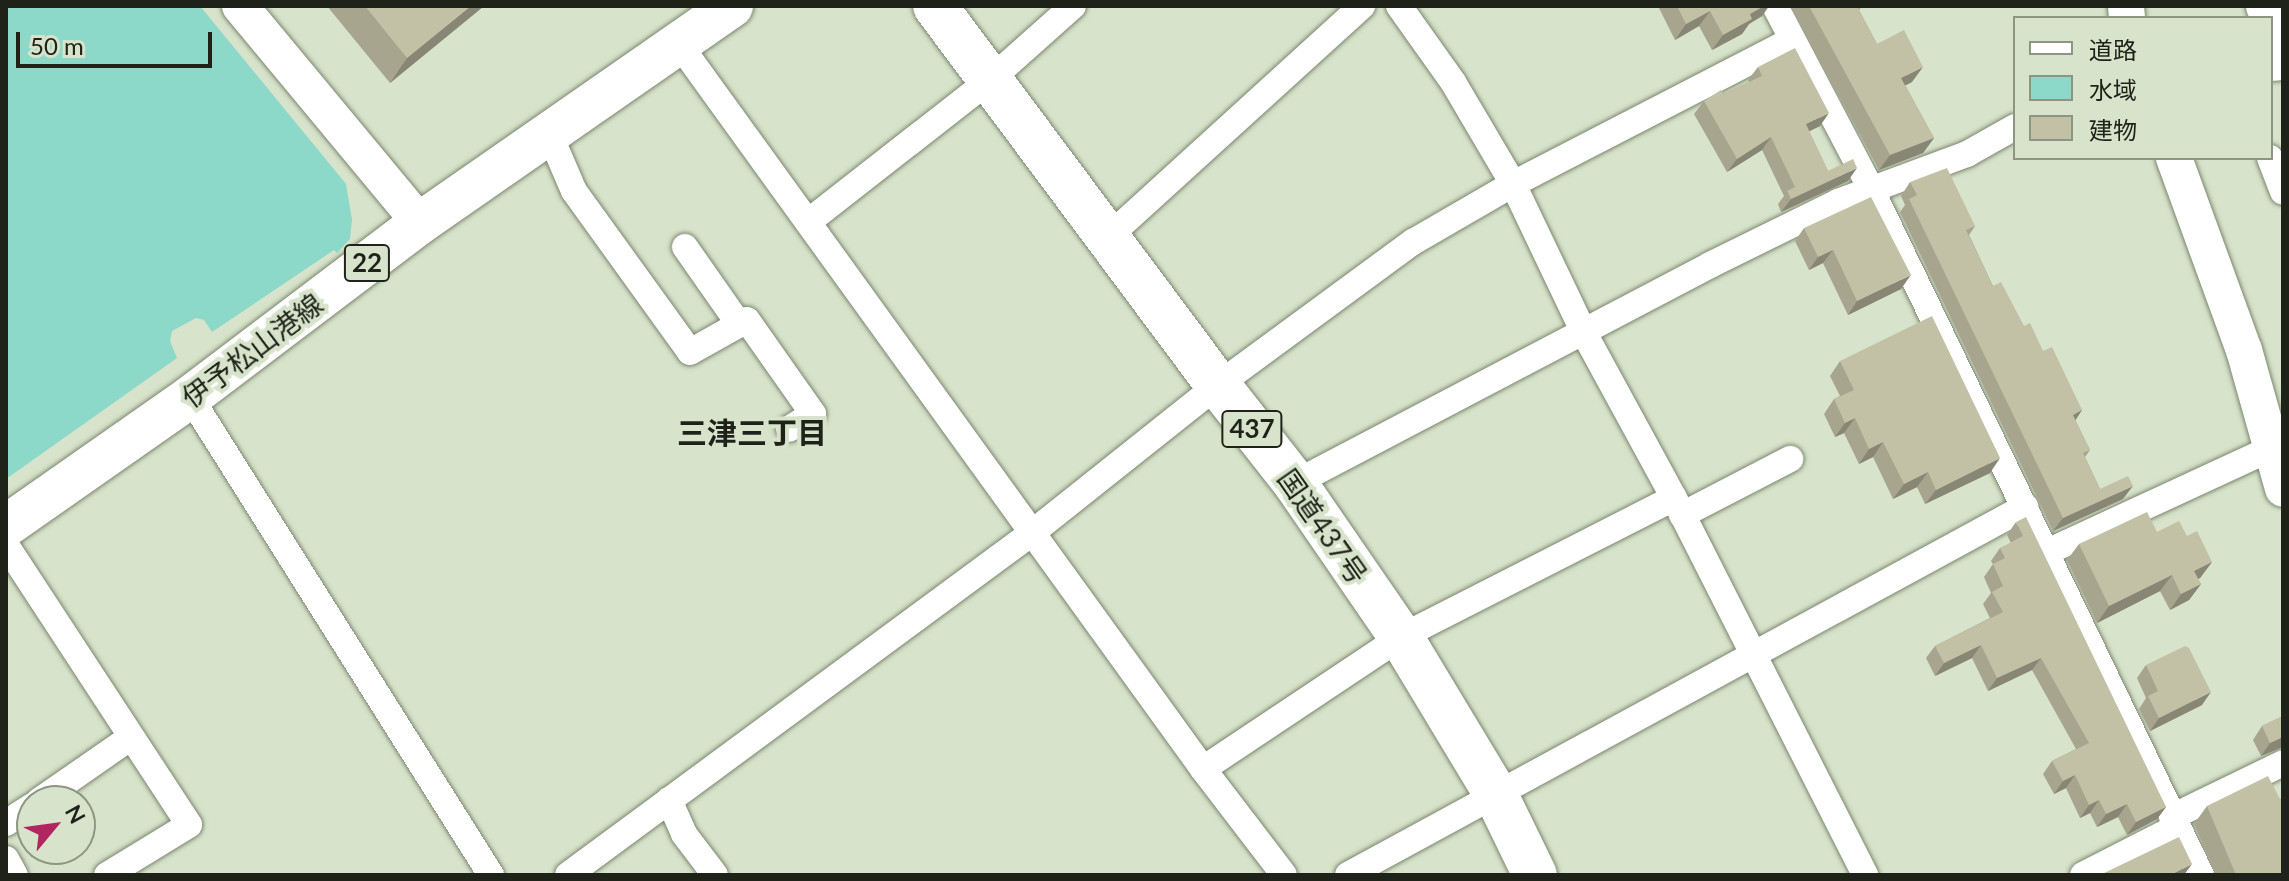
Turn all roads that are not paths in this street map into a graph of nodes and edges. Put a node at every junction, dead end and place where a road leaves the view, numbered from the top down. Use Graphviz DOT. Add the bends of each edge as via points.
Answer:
graph roads {
  1 [pos="240,6"];
  2 [pos="732,6"];
  3 [pos="1073,6"];
  4 [pos="1362,6"];
  5 [pos="1399,6"];
  6 [pos="1775,6"];
  7 [pos="950,17"];
  8 [pos="2273,19"];
  9 [pos="1792,40"];
  10 [pos="2283,40"];
  11 [pos="679,44"];
  12 [pos="990,80"];
  13 [pos="2013,128"];
  14 [pos="549,133"];
  15 [pos="2175,160"];
  16 [pos="2271,160"];
  17 [pos="1513,184"];
  18 [pos="1871,189"];
  19 [pos="2283,192"];
  20 [pos="808,222"];
  21 [pos="420,223"];
  22 [pos="1107,238"];
  23 [pos="685,247"];
  24 [pos="739,324"];
  25 [pos="1584,333"];
  26 [pos="1218,385"];
  27 [pos="190,397"];
  28 [pos="789,429"];
  29 [pos="2278,445"];
  30 [pos="1790,459"];
  31 [pos="1295,483"];
  32 [pos="2283,489"];
  33 [pos="1678,507"];
  34 [pos="2025,507"];
  35 [pos="6,526"];
  36 [pos="1033,532"];
  37 [pos="6,545"];
  38 [pos="2047,552"];
  39 [pos="1401,637"];
  40 [pos="1751,653"];
  41 [pos="131,737"];
  42 [pos="2283,763"];
  43 [pos="1203,769"];
  44 [pos="62,785"];
  45 [pos="1495,793"];
  46 [pos="669,800"];
  47 [pos="2175,822"];
  48 [pos="6,859"];
  49 [pos="15,875"];
  50 [pos="107,875"];
  51 [pos="491,875"];
  52 [pos="568,875"];
  53 [pos="715,875"];
  54 [pos="1284,875"];
  55 [pos="1348,875"];
  56 [pos="1535,875"];
  57 [pos="1865,875"];
  58 [pos="2083,875"];
  59 [pos="2201,875"];
  1 -- 21 [label="street"];
  2 -- 11 [label="main road, 伊予松山港線 / 22"];
  3 -- 12 [label="street"];
  4 -- 22 [label="street"];
  5 -- 17 [label="street" via="1453,82"];
  6 -- 9 [label="street"];
  7 -- 12 [label="highway, 国道437号 / 437"];
  8 -- 10 [label="main road"];
  9 -- 17 [label="street"];
  9 -- 18 [label="street"];
  11 -- 14 [label="main road, 伊予松山港線 / 22"];
  11 -- 20 [label="street"];
  12 -- 20 [label="street"];
  12 -- 22 [label="highway, 国道437号 / 437"];
  13 -- 18 [label="street" via="1967,154"];
  14 -- 21 [label="main road, 伊予松山港線 / 22"];
  14 -- 24 [label="street" via="574,191 690,352"];
  15 -- 29 [label="street"];
  16 -- 19 [label="street"];
  17 -- 25 [label="street"];
  17 -- 26 [label="street" via="1413,242"];
  18 -- 25 [label="street" via="1710,265"];
  18 -- 34 [label="street"];
  20 -- 36 [label="street"];
  21 -- 27 [label="main road, 伊予松山港線 / 22"];
  22 -- 26 [label="highway, 国道437号 / 437"];
  23 -- 24 [label="street"];
  24 -- 28 [label="street" via="747,320 813,414"];
  25 -- 31 [label="street"];
  25 -- 33 [label="street"];
  26 -- 31 [label="highway, 国道437号 / 437"];
  26 -- 36 [label="street"];
  27 -- 35 [label="main road, 伊予松山港線 / 22"];
  27 -- 51 [label="street"];
  29 -- 32 [label="street"];
  29 -- 38 [label="street"];
  30 -- 33 [label="street"];
  31 -- 39 [label="highway, 国道437号 / 437"];
  33 -- 39 [label="street"];
  33 -- 40 [label="street"];
  34 -- 38 [label="street"];
  34 -- 40 [label="street"];
  36 -- 43 [label="street"];
  36 -- 46 [label="street"];
  37 -- 41 [label="street"];
  38 -- 47 [label="street"];
  39 -- 43 [label="street"];
  39 -- 45 [label="highway, 国道437号 / 437"];
  40 -- 45 [label="street"];
  40 -- 57 [label="street"];
  41 -- 44 [label="street"];
  41 -- 50 [label="street" via="189,825"];
  42 -- 47 [label="street"];
  43 -- 54 [label="street"];
  45 -- 55 [label="street"];
  45 -- 56 [label="highway, 国道437号 / 437"];
  46 -- 52 [label="street"];
  46 -- 53 [label="street" via="684,834"];
  47 -- 58 [label="street"];
  47 -- 59 [label="street"];
  48 -- 49 [label="street"];
}
